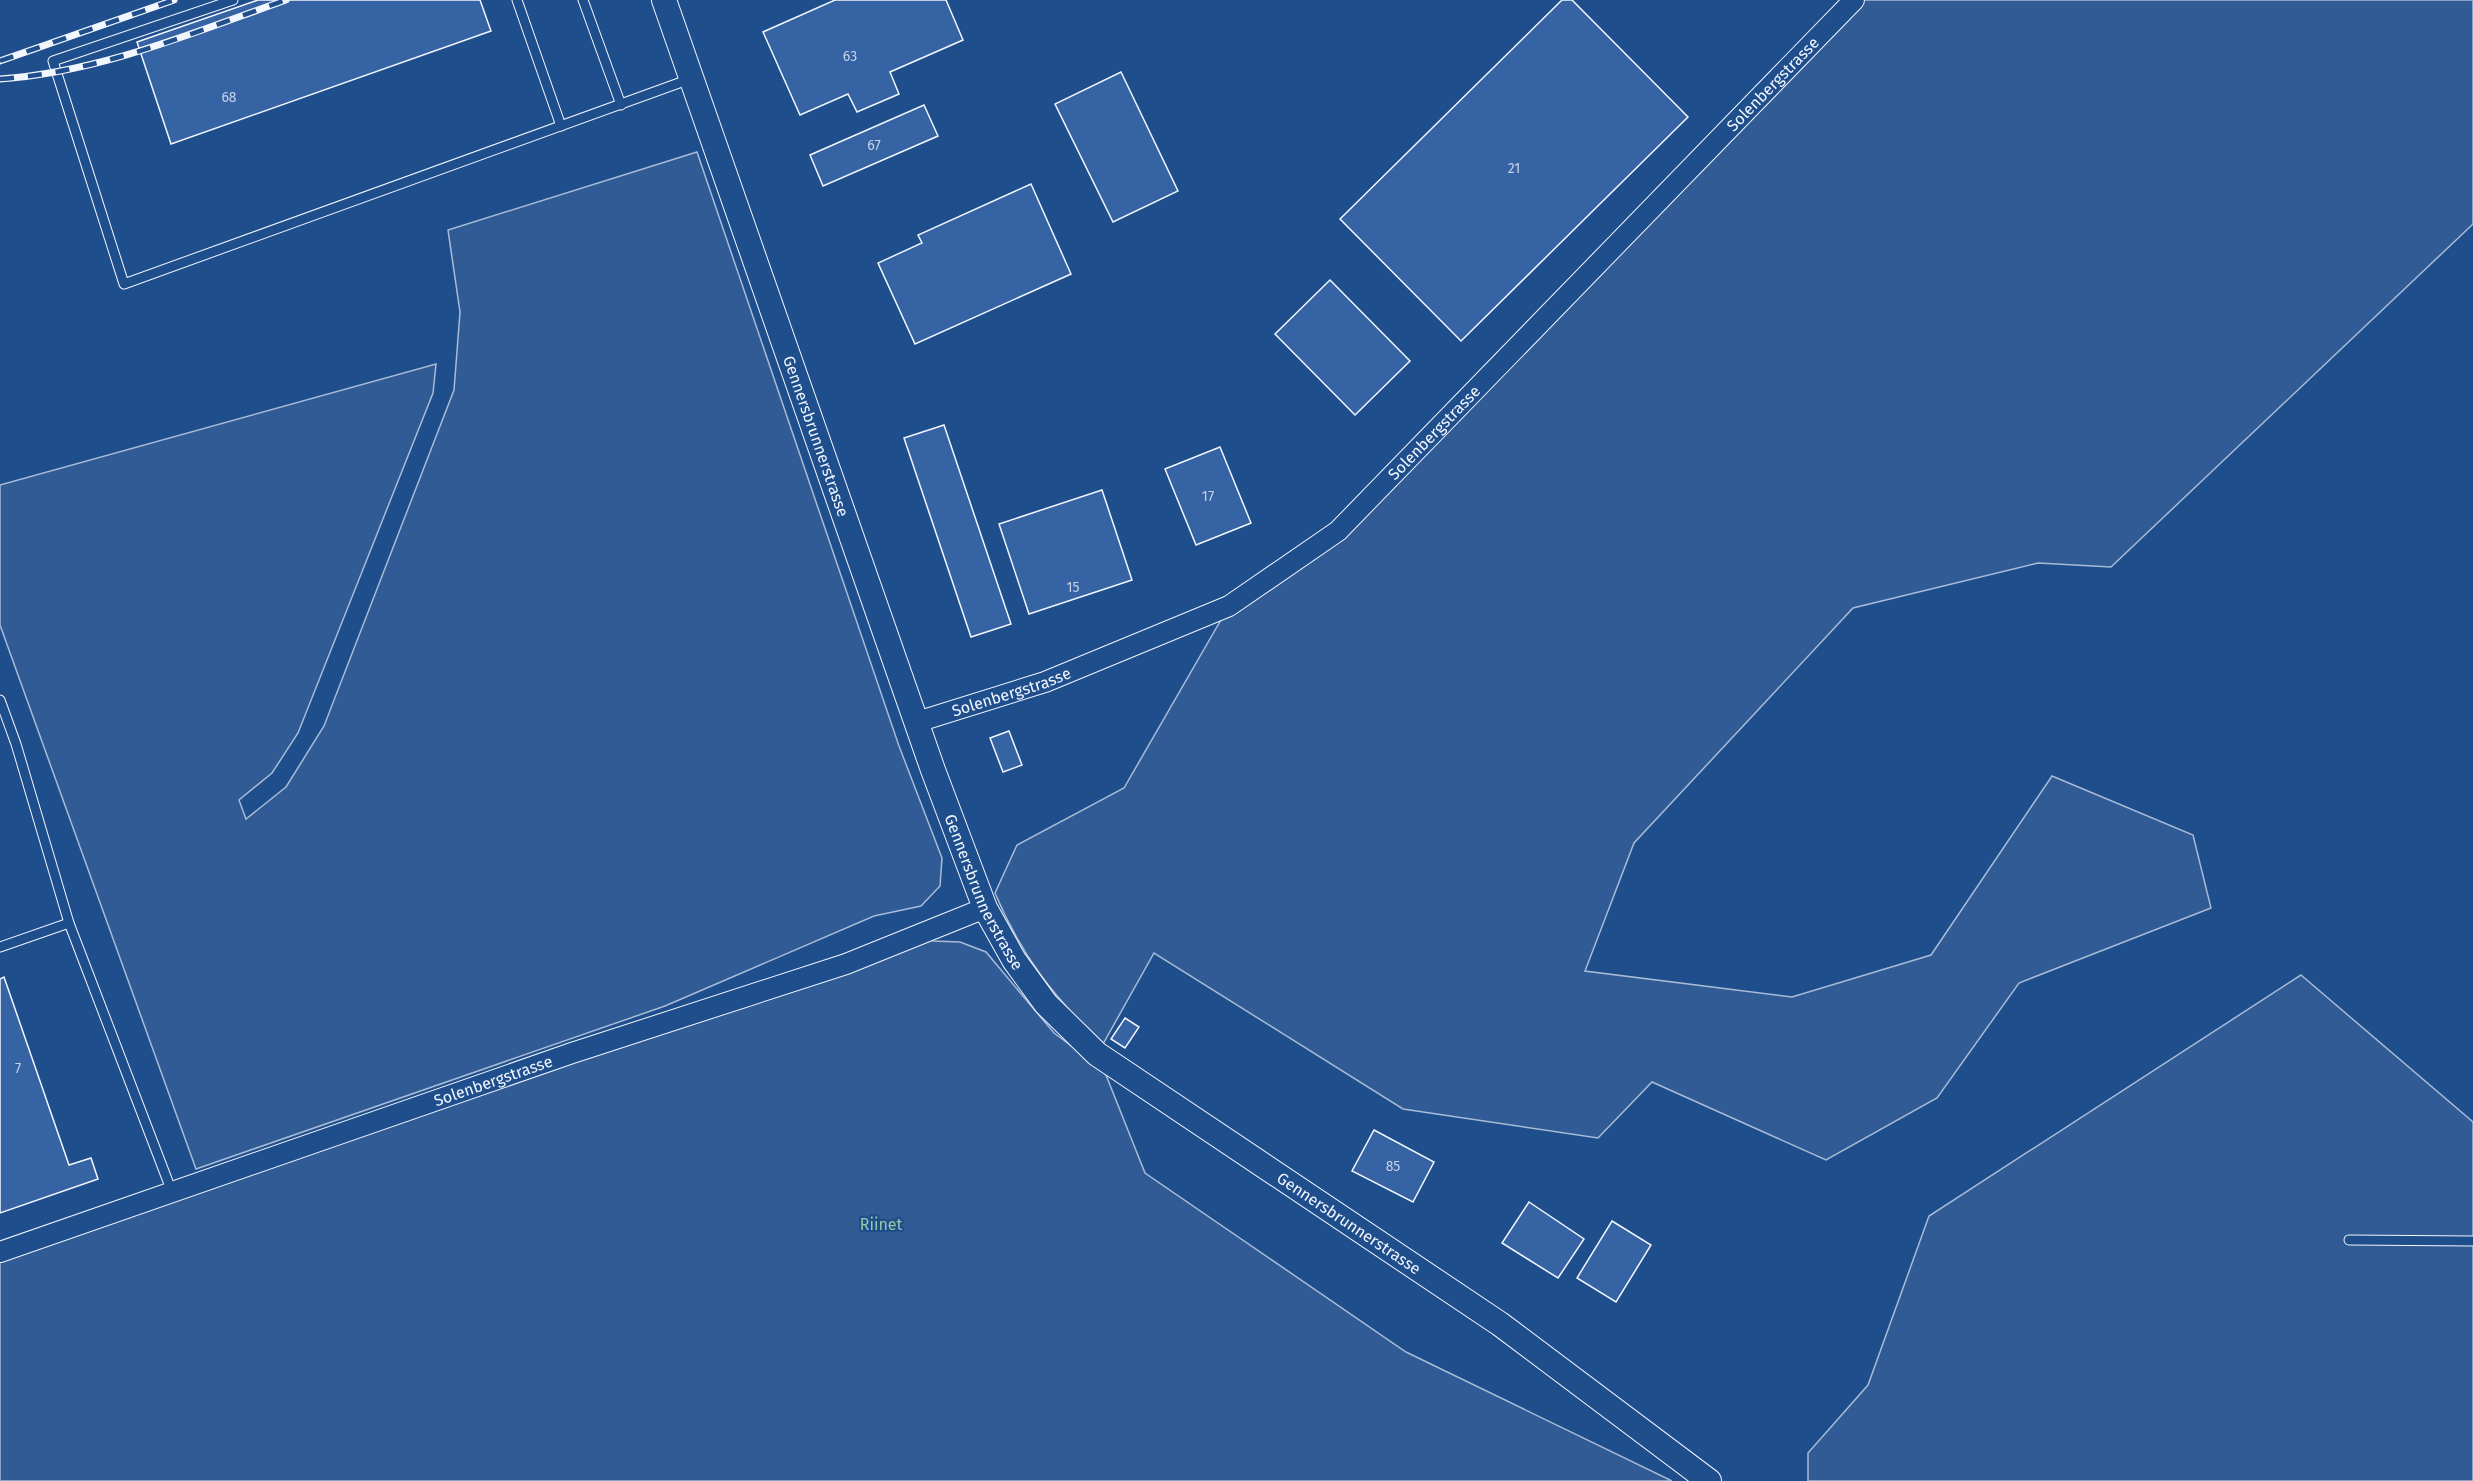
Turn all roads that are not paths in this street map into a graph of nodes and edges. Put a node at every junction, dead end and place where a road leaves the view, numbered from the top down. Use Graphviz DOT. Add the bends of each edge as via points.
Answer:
graph roads {
  1 [pos="233,0"];
  2 [pos="517,0"];
  3 [pos="583,0"];
  4 [pos="664,0"];
  5 [pos="1854,0"];
  6 [pos="693,78"];
  7 [pos="621,105"];
  8 [pos="561,126"];
  9 [pos="0,700"];
  10 [pos="916,722"];
  11 [pos="985,908"];
  12 [pos="69,923"];
  13 [pos="0,947"];
  14 [pos="172,1192"];
  15 [pos="2349,1240"];
  16 [pos="2473,1241"];
  17 [pos="0,1252"];
  18 [pos="1709,1481"];
  1 -- 8 [label="lane" via="53,61 124,284"];
  2 -- 8 [label="lane"];
  3 -- 7 [label="lane"];
  4 -- 6 [label="street, Gennersbrunnerstrasse"];
  5 -- 10 [label="street, Solenbergstrasse" via="1338,531 1229,606 1045,682"];
  6 -- 7 [label="lane"];
  6 -- 10 [label="street, Gennersbrunnerstrasse"];
  7 -- 8 [label="lane"];
  9 -- 12 [label="lane"];
  10 -- 11 [label="street, Gennersbrunnerstrasse"];
  11 -- 14 [label="street, Solenbergstrasse" via="846,964 572,1053"];
  11 -- 18 [label="street, Gennersbrunnerstrasse" via="1008,951 1046,1004 1097,1054 1500,1324"];
  12 -- 13 [label="lane"];
  12 -- 14 [label="lane"];
  14 -- 17 [label="street, Solenbergstrasse"];
  15 -- 16 [label="lane"];
}
